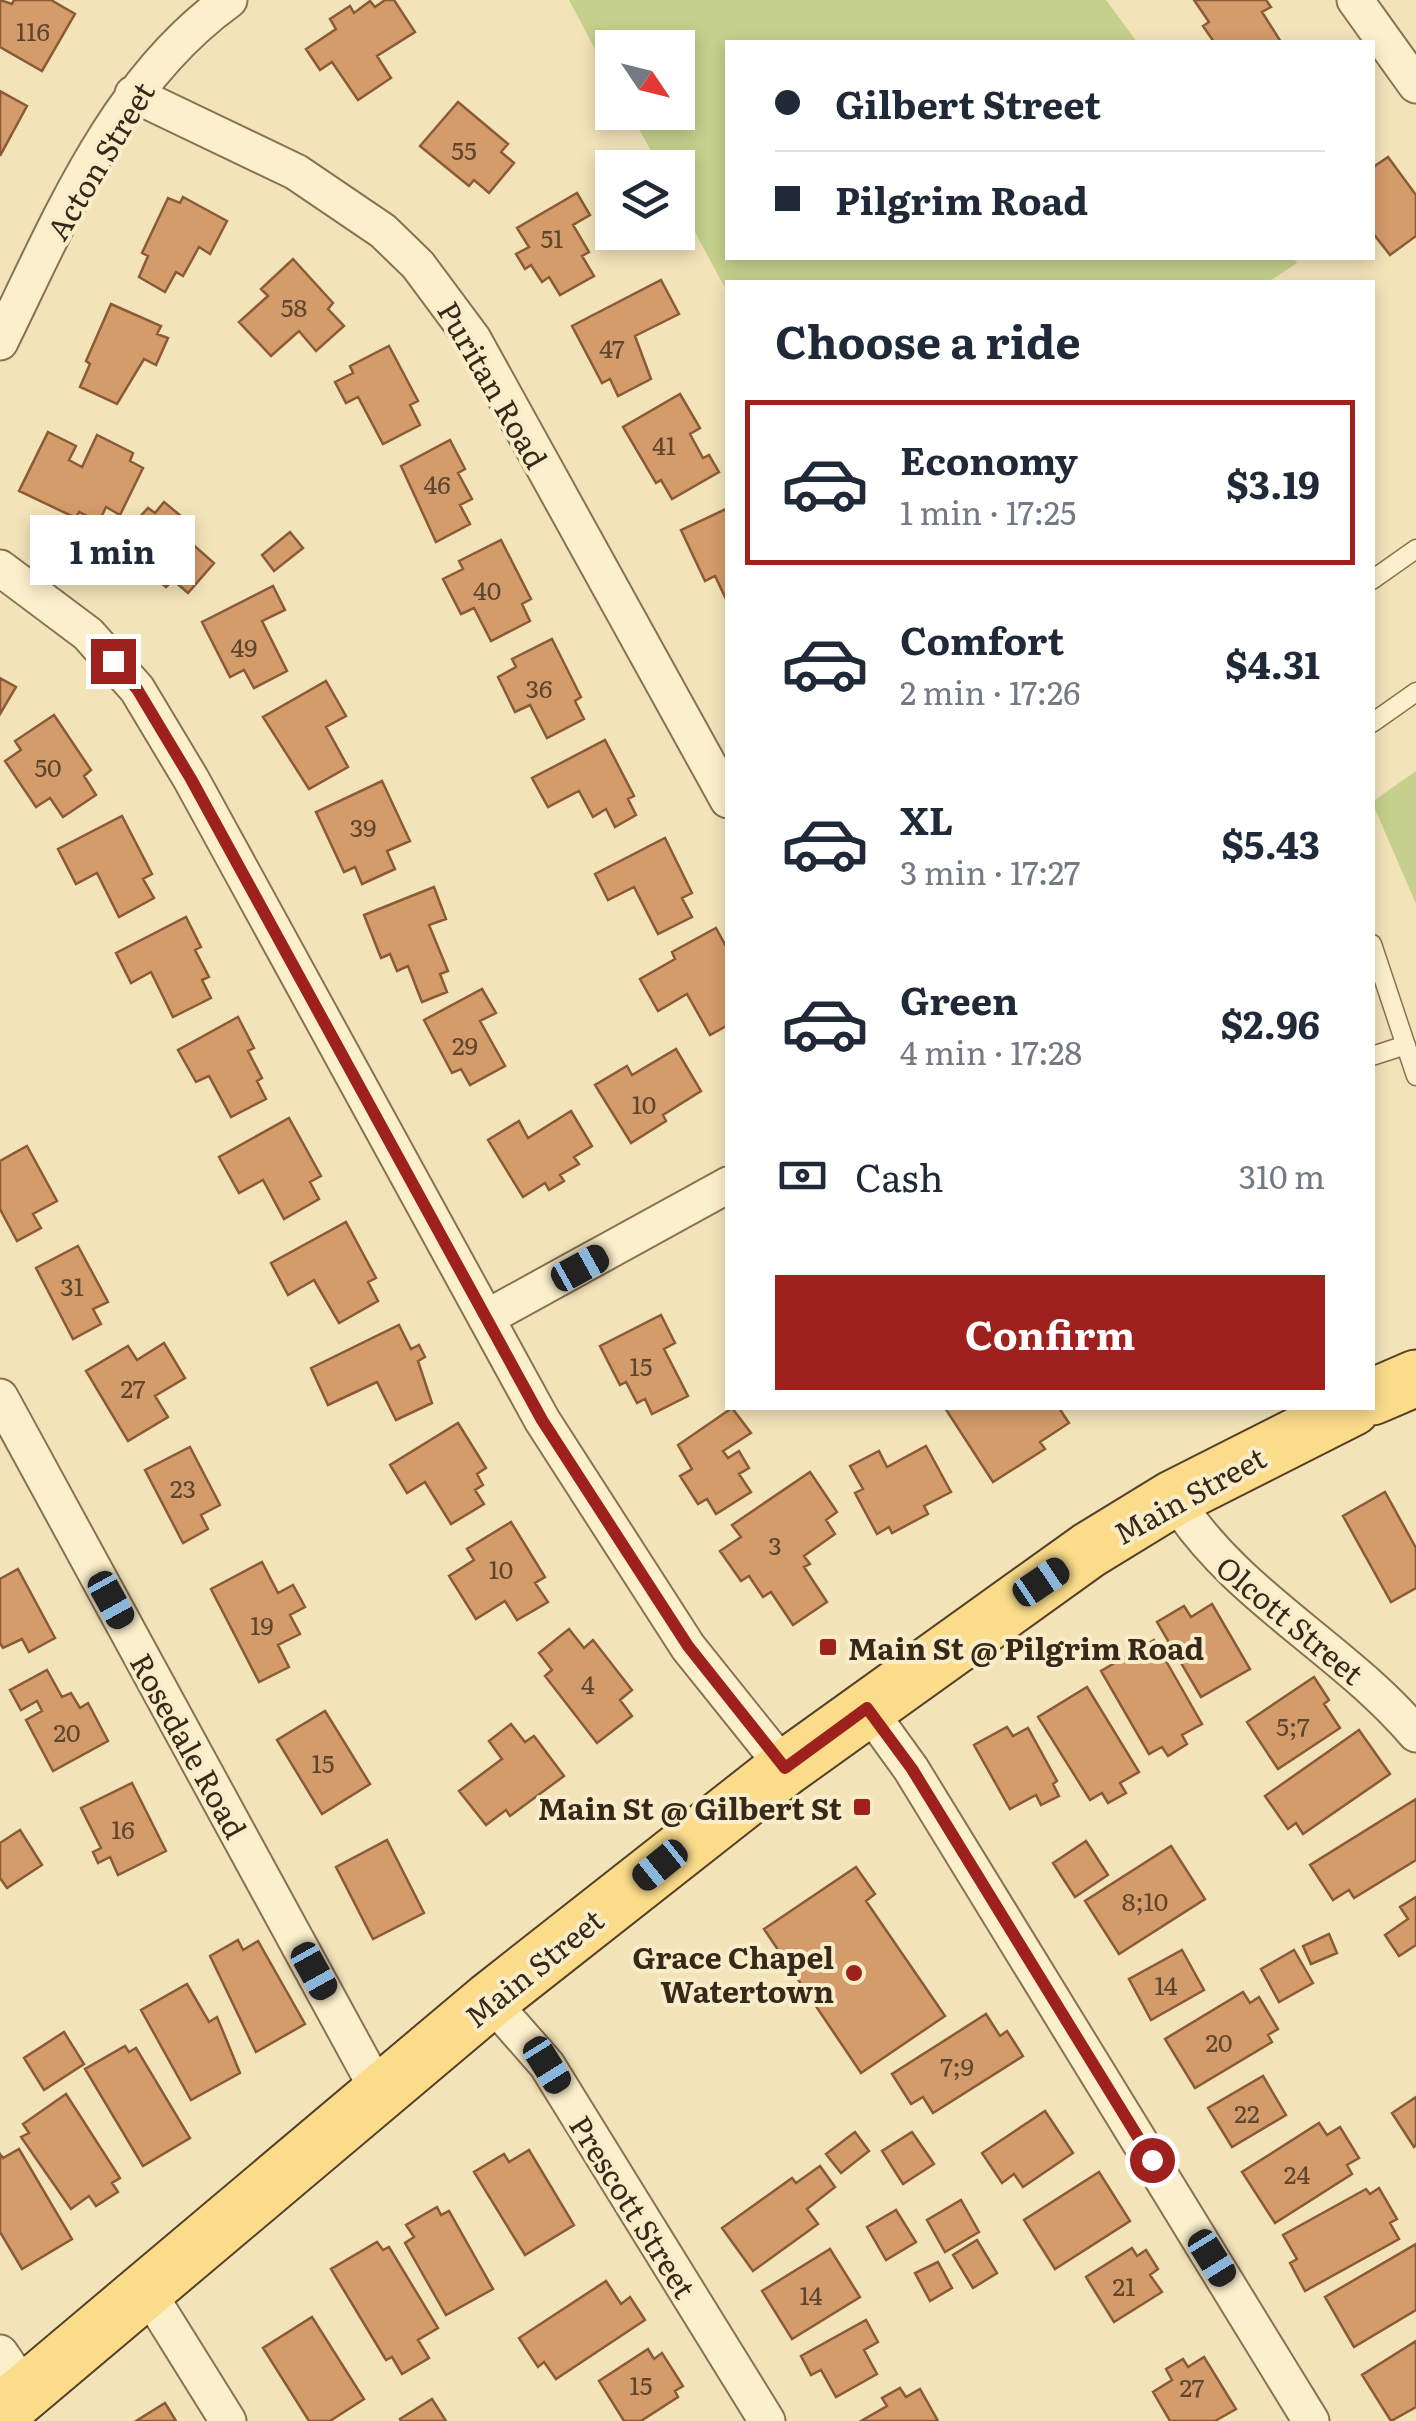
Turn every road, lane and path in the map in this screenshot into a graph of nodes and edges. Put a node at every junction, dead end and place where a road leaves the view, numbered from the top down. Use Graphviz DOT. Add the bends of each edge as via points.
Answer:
graph roads {
  1 [pos="229,0"];
  2 [pos="1355,0"];
  3 [pos="1416,85"];
  4 [pos="132,94"];
  5 [pos="0,342"];
  6 [pos="1416,550"];
  7 [pos="0,568"];
  8 [pos="1375,578"];
  9 [pos="1416,692"];
  10 [pos="1375,721"];
  11 [pos="725,795"];
  12 [pos="1375,953"];
  13 [pos="1406,1044"];
  14 [pos="1375,1055"];
  15 [pos="1416,1076"];
  16 [pos="725,1187"];
  17 [pos="486,1318"];
  18 [pos="1416,1378"];
  19 [pos="1375,1396"];
  20 [pos="0,1397"];
  21 [pos="1348,1410"];
  22 [pos="1174,1498"];
  23 [pos="867,1708"];
  24 [pos="1416,1734"];
  25 [pos="785,1768"];
  26 [pos="490,2000"];
  27 [pos="380,2092"];
  28 [pos="147,2290"];
  29 [pos="8,2385"];
  30 [pos="228,2421"];
  31 [pos="767,2421"];
  32 [pos="1312,2421"];
  1 -- 4 [label="street, Acton Street" via="179,40"];
  2 -- 3 [label="street"];
  4 -- 5 [label="street, Acton Street"];
  4 -- 11 [label="street, Puritan Road" via="296,172 384,230 418,265 472,339"];
  6 -- 8 [label="lane"];
  7 -- 17 [label="street" via="88,634 137,689"];
  9 -- 10 [label="lane"];
  12 -- 13 [label="lane"];
  13 -- 14 [label="lane"];
  13 -- 15 [label="lane"];
  16 -- 17 [label="street"];
  17 -- 25 [label="street" via="643,1582"];
  18 -- 19 [label="main road"];
  20 -- 27 [label="street, Rosedale Road"];
  21 -- 22 [label="main road, Main Street"];
  22 -- 23 [label="main road, Main Street" via="1031,1589"];
  22 -- 24 [label="street, Olcott Street" via="1211,1552 1354,1670"];
  23 -- 25 [label="main road, Main Street"];
  23 -- 32 [label="street" via="912,1769"];
  25 -- 26 [label="main road, Main Street"];
  26 -- 27 [label="main road, Main Street"];
  26 -- 31 [label="street, Prescott Street" via="547,2065"];
  27 -- 28 [label="main road, Main Street"];
  28 -- 29 [label="main road, Main Street"];
  28 -- 30 [label="street"];
}
